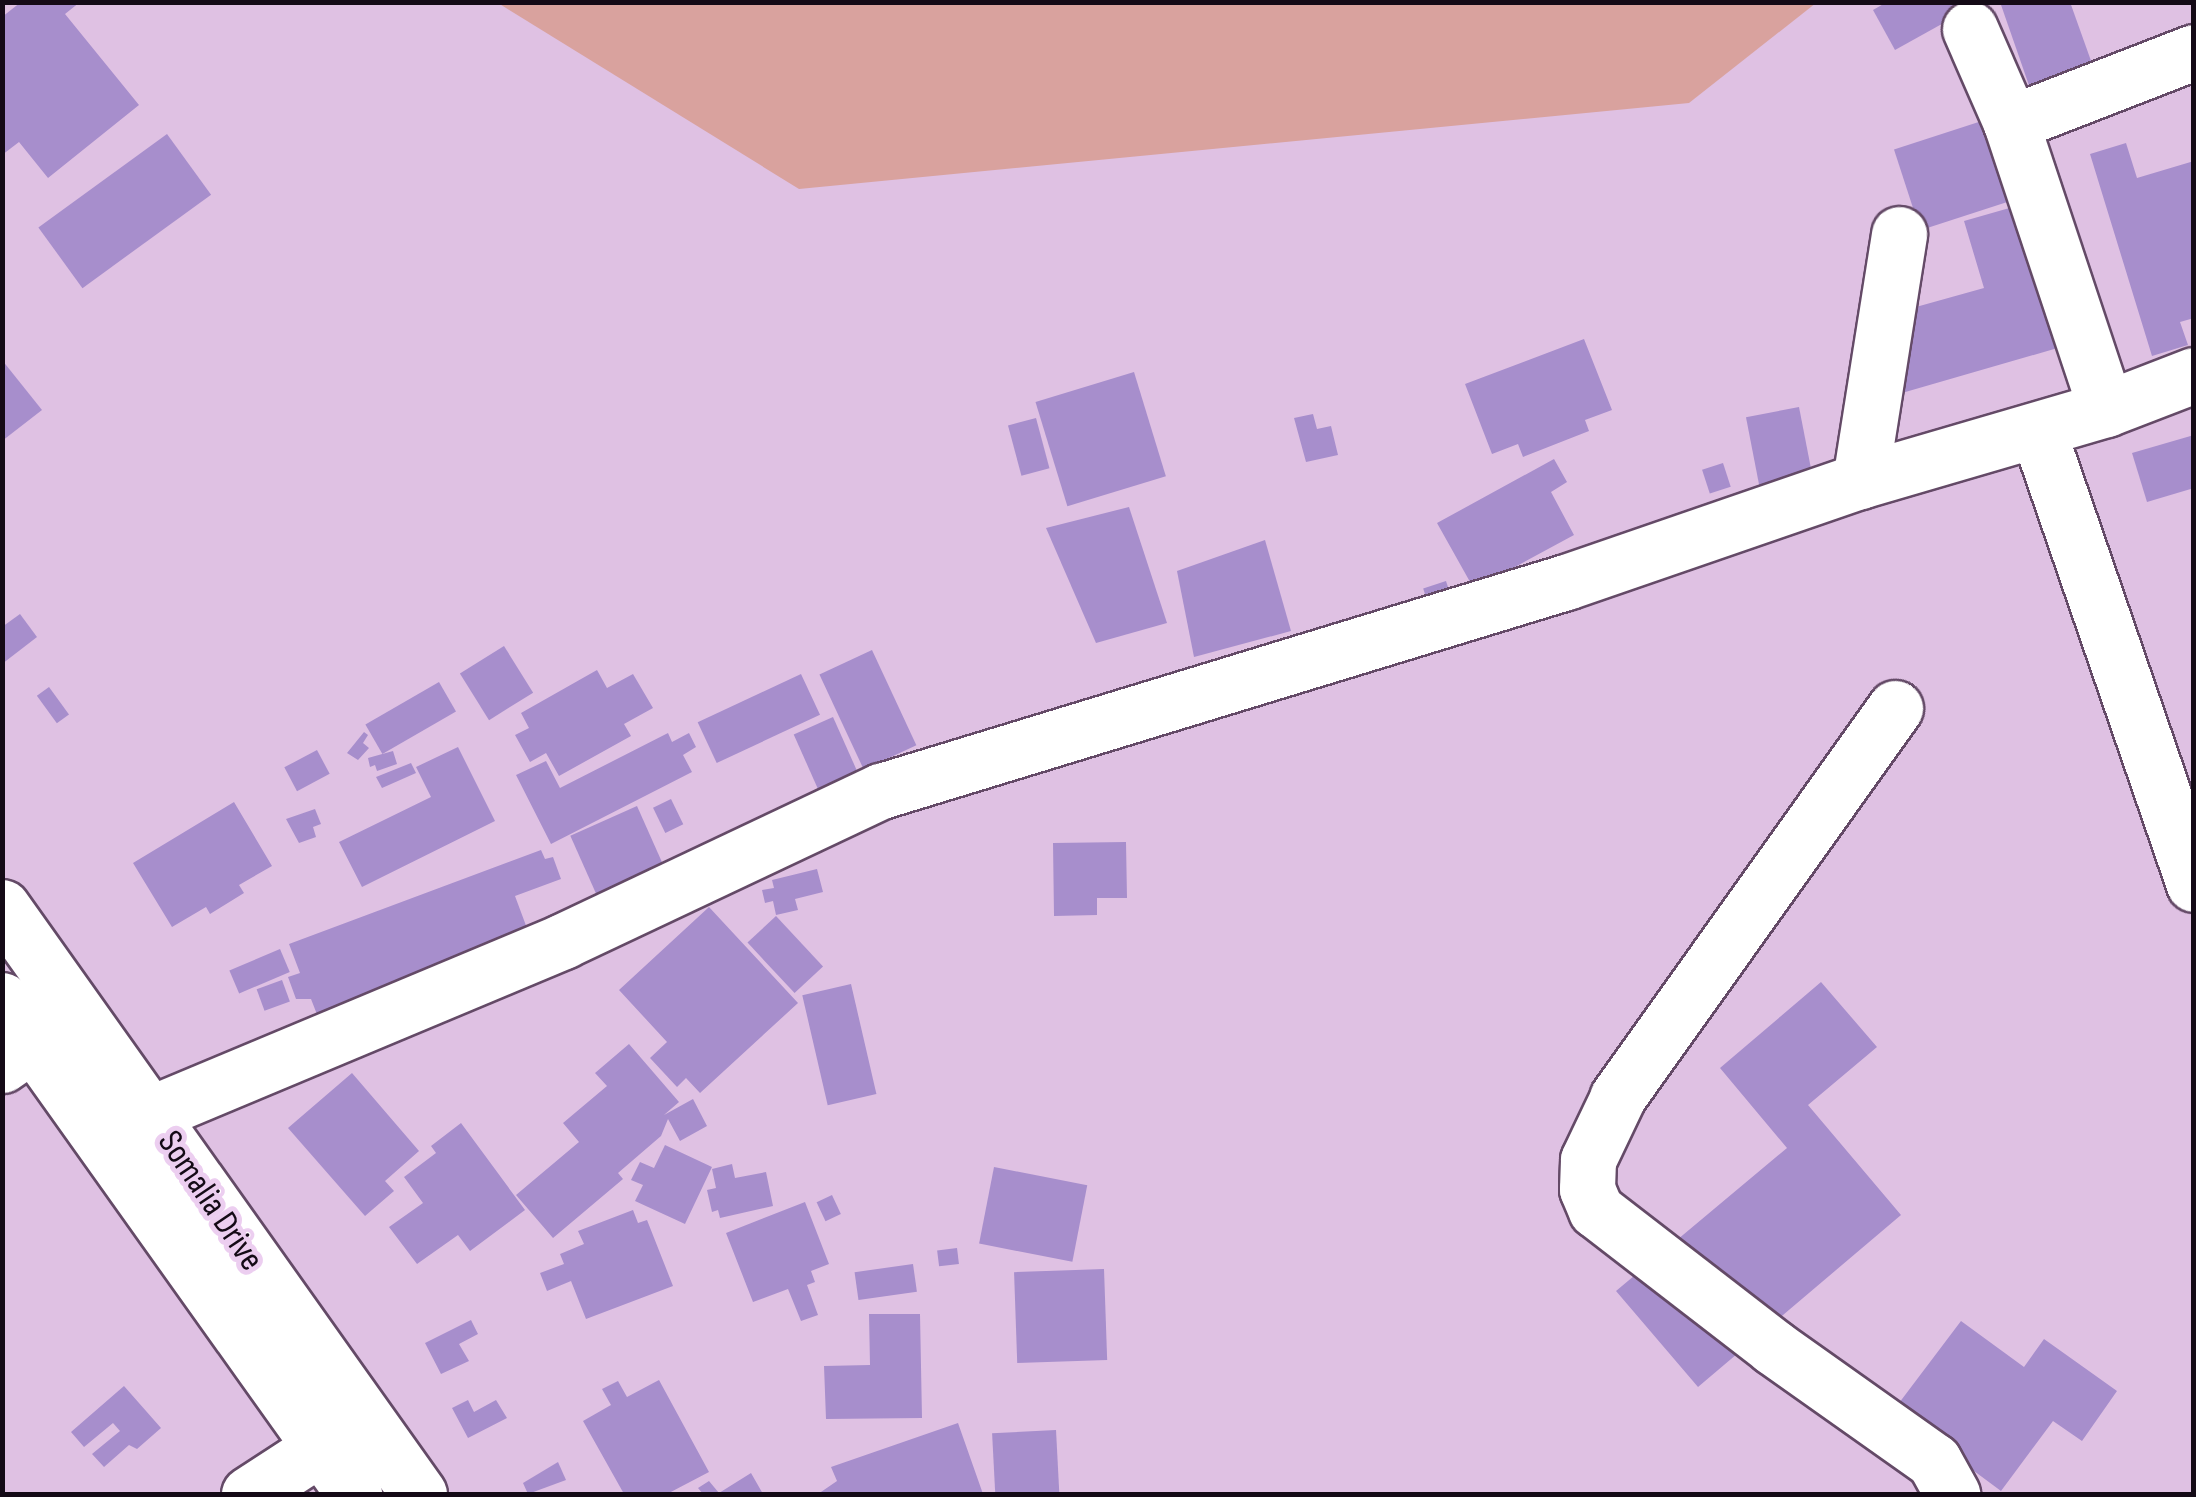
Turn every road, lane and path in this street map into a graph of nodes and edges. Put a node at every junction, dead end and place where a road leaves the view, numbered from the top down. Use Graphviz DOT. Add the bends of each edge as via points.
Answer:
graph roads {
  1 [pos="1970,29"];
  2 [pos="2194,52"];
  3 [pos="2011,123"];
  4 [pos="1899,234"];
  5 [pos="2194,376"];
  6 [pos="2106,409"];
  7 [pos="2038,431"];
  8 [pos="1860,481"];
  9 [pos="1895,708"];
  10 [pos="2194,884"];
  11 [pos="2,907"];
  12 [pos="13,1036"];
  13 [pos="150,1114"];
  14 [pos="342,1433"];
  15 [pos="249,1494"];
  16 [pos="354,1494"];
  17 [pos="419,1494"];
  18 [pos="1952,1494"];
  1 -- 3 [label="street"];
  2 -- 3 [label="street"];
  3 -- 6 [label="street"];
  4 -- 8 [label="street"];
  5 -- 6 [label="street"];
  6 -- 7 [label="street"];
  7 -- 8 [label="street"];
  7 -- 10 [label="street"];
  8 -- 13 [label="street" via="1566,582 882,791 563,941"];
  9 -- 18 [label="street" via="1618,1097 1588,1160 1588,1188 1596,1210 1934,1461"];
  11 -- 13 [label="street, Somalia Drive"];
  12 -- 14 [label="street, Somalia Drive"];
  13 -- 14 [label="street, Somalia Drive"];
  14 -- 15 [label="street"];
  14 -- 16 [label="street, Somalia Drive"];
  14 -- 17 [label="street, Somalia Drive"];
}
